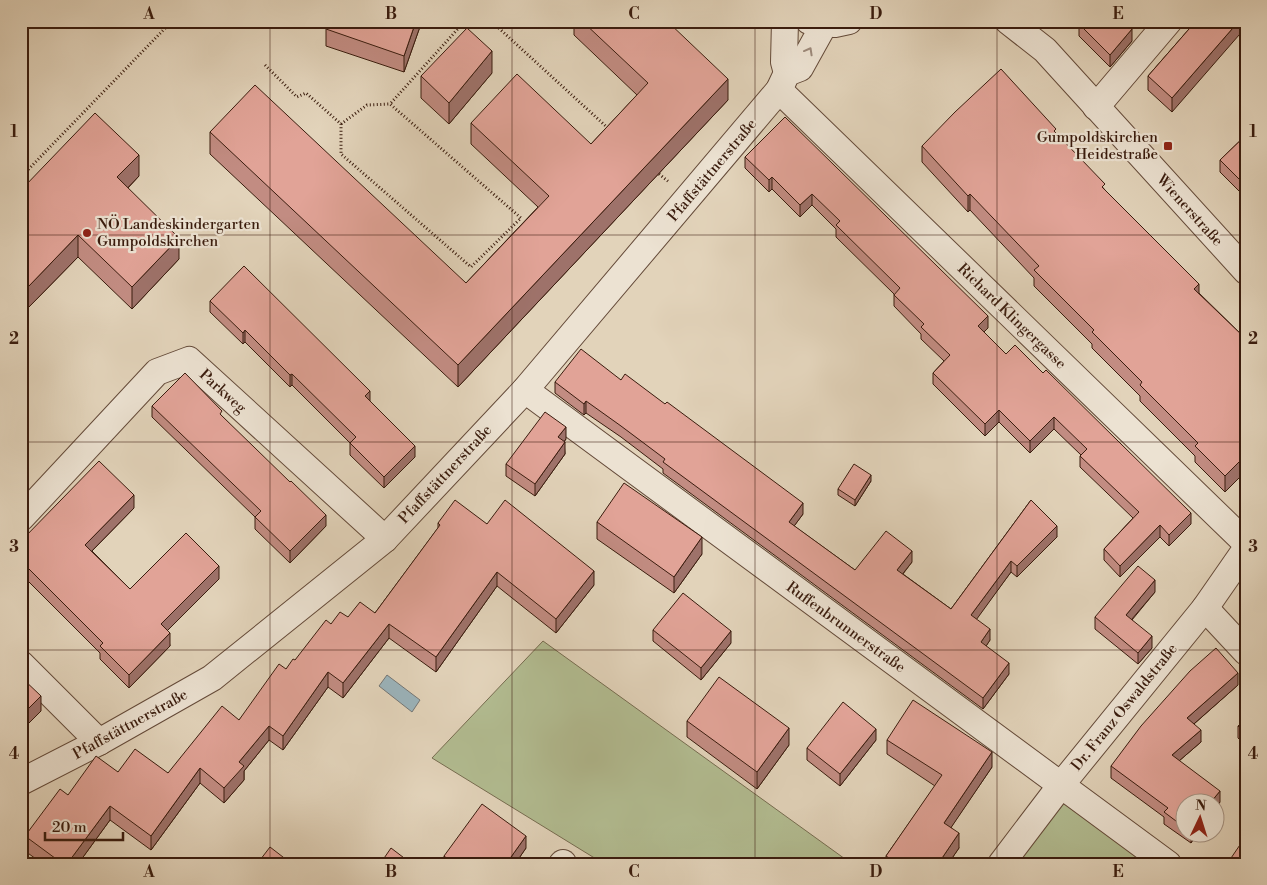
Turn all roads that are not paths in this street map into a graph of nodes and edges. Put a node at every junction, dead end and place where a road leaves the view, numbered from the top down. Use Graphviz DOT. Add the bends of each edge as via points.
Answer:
graph roads {
  1 [pos="785,21"];
  2 [pos="1008,21"];
  3 [pos="1169,21"];
  4 [pos="828,22"];
  5 [pos="783,82"];
  6 [pos="1096,107"];
  7 [pos="1246,271"];
  8 [pos="524,390"];
  9 [pos="21,518"];
  10 [pos="385,539"];
  11 [pos="1246,543"];
  12 [pos="1246,549"];
  13 [pos="1205,608"];
  14 [pos="1246,652"];
  15 [pos="21,664"];
  16 [pos="99,742"];
  17 [pos="21,782"];
  18 [pos="1061,785"];
  19 [pos="1001,864"];
  20 [pos="1168,864"];
  1 -- 5 [label="street"];
  2 -- 6 [label="street, Wienerstraße" via="1044,50"];
  3 -- 6 [label="street"];
  5 -- 4 [label="street, Pfaffstättnerstraße, one-way" via="800,68"];
  5 -- 8 [label="street, Pfaffstättnerstraße"];
  5 -- 11 [label="street, Richard Klingergasse"];
  6 -- 7 [label="street, Wienerstraße"];
  8 -- 10 [label="street, Pfaffstättnerstraße"];
  8 -- 18 [label="street, Ruffenbrunnerstraße"];
  9 -- 10 [label="street, Parkweg" via="157,372 189,360"];
  10 -- 16 [label="street, Pfaffstättnerstraße" via="212,678"];
  12 -- 13 [label="street, Dr. Franz Oswaldstraße"];
  13 -- 14 [label="street"];
  13 -- 18 [label="street, Dr. Franz Oswaldstraße"];
  15 -- 16 [label="street"];
  16 -- 17 [label="street, Pfaffstättnerstraße"];
  18 -- 19 [label="street, Dr. Franz Oswaldstraße"];
  18 -- 20 [label="street, Ruffenbrunnerstraße"];
}
